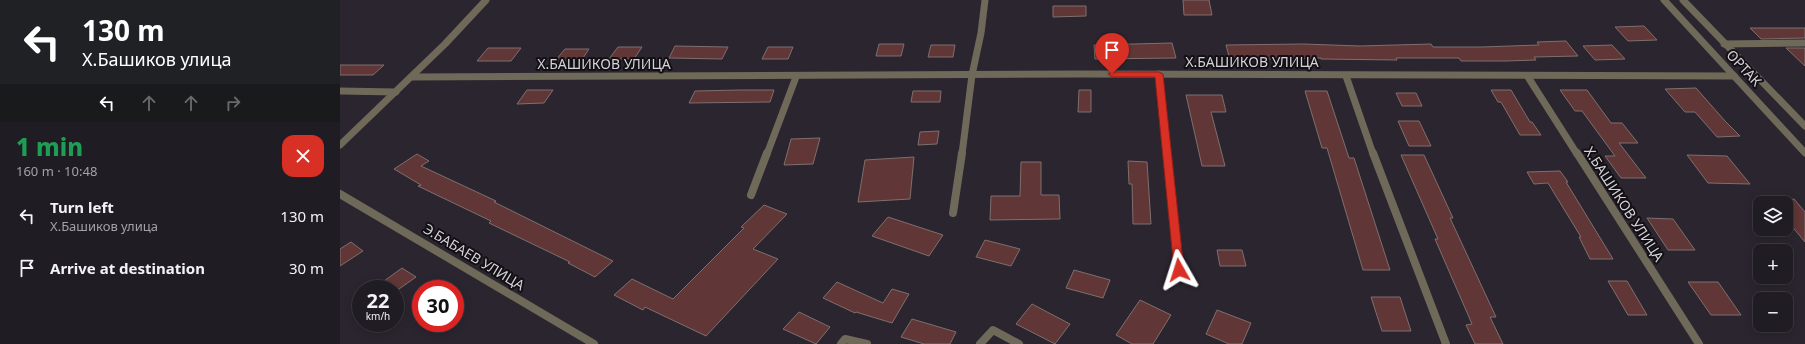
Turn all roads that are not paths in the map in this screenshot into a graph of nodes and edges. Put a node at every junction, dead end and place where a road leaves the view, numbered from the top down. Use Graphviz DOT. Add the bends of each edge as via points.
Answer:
graph roads {
  1 [pos="486,0"];
  2 [pos="985,0"];
  3 [pos="1664,0"];
  4 [pos="1683,0"];
  5 [pos="1805,43"];
  6 [pos="1724,44"];
  7 [pos="1159,74"];
  8 [pos="972,75"];
  9 [pos="1346,76"];
  10 [pos="1734,76"];
  11 [pos="412,77"];
  12 [pos="796,77"];
  13 [pos="1528,77"];
  14 [pos="340,91"];
  15 [pos="396,92"];
  16 [pos="1805,126"];
  17 [pos="340,144"];
  18 [pos="1805,153"];
  19 [pos="340,194"];
  20 [pos="751,195"];
  21 [pos="953,213"];
  22 [pos="1179,270"];
  23 [pos="594,344"];
  24 [pos="841,344"];
  25 [pos="867,344"];
  26 [pos="980,344"];
  27 [pos="1019,344"];
  28 [pos="1446,344"];
  29 [pos="1699,344"];
  1 -- 11 [label="street"];
  2 -- 8 [label="street"];
  3 -- 10 [label="street, ОРТАК"];
  4 -- 6 [label="street, ОРТАК"];
  5 -- 6 [label="street"];
  6 -- 16 [label="street, ОРТАК"];
  7 -- 8 [label="street, Х.БАШИКОВ УЛИЦА"];
  7 -- 9 [label="street, Х.БАШИКОВ УЛИЦА"];
  7 -- 22 [label="street"];
  8 -- 12 [label="street, Х.БАШИКОВ УЛИЦА"];
  8 -- 21 [label="street"];
  9 -- 13 [label="street, Х.БАШИКОВ УЛИЦА"];
  9 -- 28 [label="street" via="1387,193"];
  10 -- 13 [label="street, Х.БАШИКОВ УЛИЦА"];
  10 -- 18 [label="street, ОРТАК"];
  11 -- 12 [label="street, Х.БАШИКОВ УЛИЦА"];
  11 -- 15 [label="street"];
  12 -- 20 [label="street"];
  13 -- 29 [label="street, Х.БАШИКОВ УЛИЦА"];
  14 -- 15 [label="street"];
  15 -- 17 [label="street"];
  19 -- 23 [label="street, Э.БАБАЕВ УЛИЦА"];
  24 -- 25 [label="street" via="845,339"];
  26 -- 27 [label="street" via="993,330"];
}
